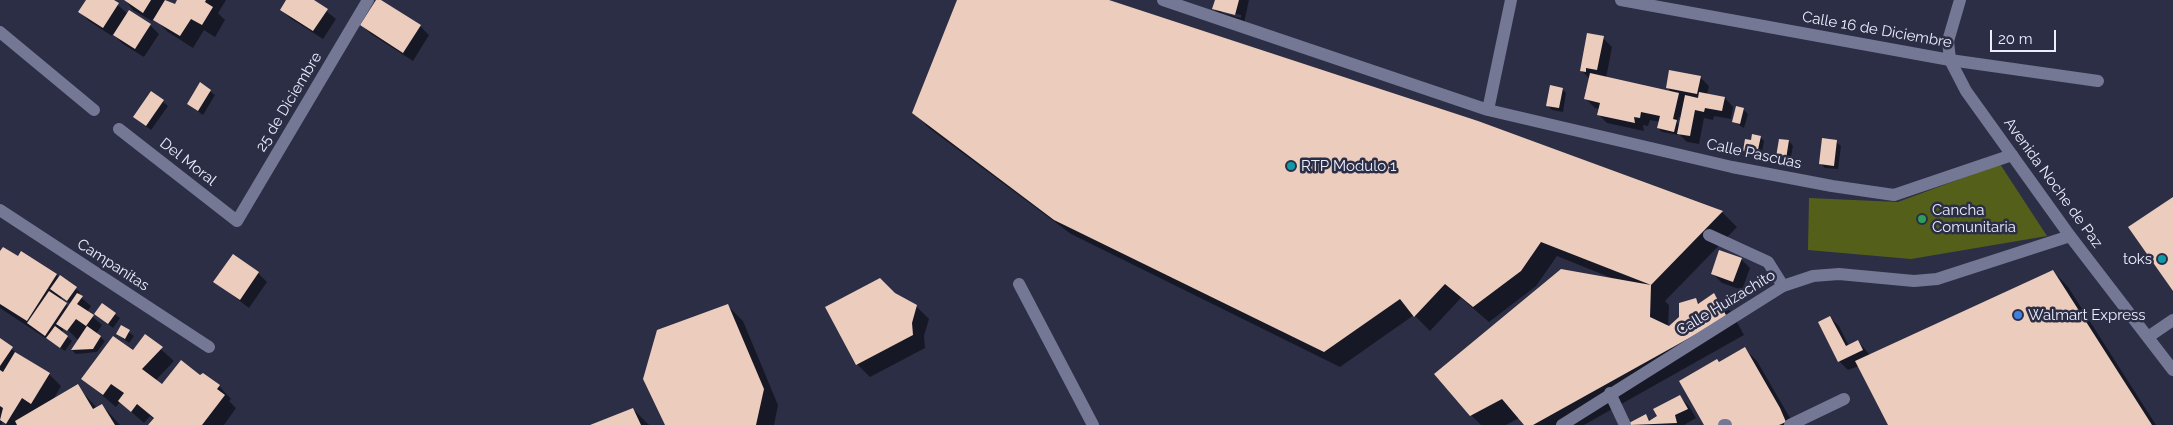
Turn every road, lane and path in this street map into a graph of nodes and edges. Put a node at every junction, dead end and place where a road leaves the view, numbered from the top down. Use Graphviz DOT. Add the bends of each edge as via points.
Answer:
graph roads {
  1 [pos="368,0"];
  2 [pos="1163,0"];
  3 [pos="1511,0"];
  4 [pos="1621,0"];
  5 [pos="1960,0"];
  6 [pos="0,32"];
  7 [pos="1950,60"];
  8 [pos="2098,81"];
  9 [pos="94,110"];
  10 [pos="1488,110"];
  11 [pos="119,129"];
  12 [pos="2012,155"];
  13 [pos="0,210"];
  14 [pos="237,221"];
  15 [pos="1709,235"];
  16 [pos="2070,236"];
  17 [pos="1020,284"];
  18 [pos="1783,286"];
  19 [pos="2173,320"];
  20 [pos="2148,337"];
  21 [pos="209,347"];
  22 [pos="2173,370"];
  23 [pos="1610,394"];
  24 [pos="1844,399"];
  25 [pos="1093,425"];
  26 [pos="1562,425"];
  27 [pos="1626,425"];
  28 [pos="1790,425"];
  1 -- 14 [label="street, 25 de Diciembre"];
  2 -- 10 [label="street, Calle Pascuas"];
  3 -- 10 [label="street"];
  4 -- 7 [label="street, Calle 16 de Diciembre"];
  5 -- 7 [label="street, Avenida Noche de Paz" via="1948,40"];
  6 -- 9 [label="street"];
  7 -- 8 [label="street, Calle 16 de Diciembre"];
  7 -- 12 [label="street, Avenida Noche de Paz" via="1966,91"];
  10 -- 12 [label="street, Calle Pascuas" via="1732,167 1894,195"];
  11 -- 14 [label="street, Del Moral"];
  12 -- 16 [label="street, Avenida Noche de Paz"];
  13 -- 21 [label="street, Campanitas"];
  15 -- 18 [label="street" via="1768,262"];
  16 -- 18 [label="street, Calle Huizachito" via="1937,279 1839,274 1813,276"];
  16 -- 20 [label="street, Avenida Noche de Paz"];
  17 -- 25 [label="street"];
  18 -- 23 [label="street, Calle Huizachito"];
  19 -- 20 [label="street"];
  20 -- 22 [label="street, Avenida Noche de Paz"];
  23 -- 26 [label="street, Calle Huizachito"];
  23 -- 27 [label="street"];
  24 -- 28 [label="street"];
}
